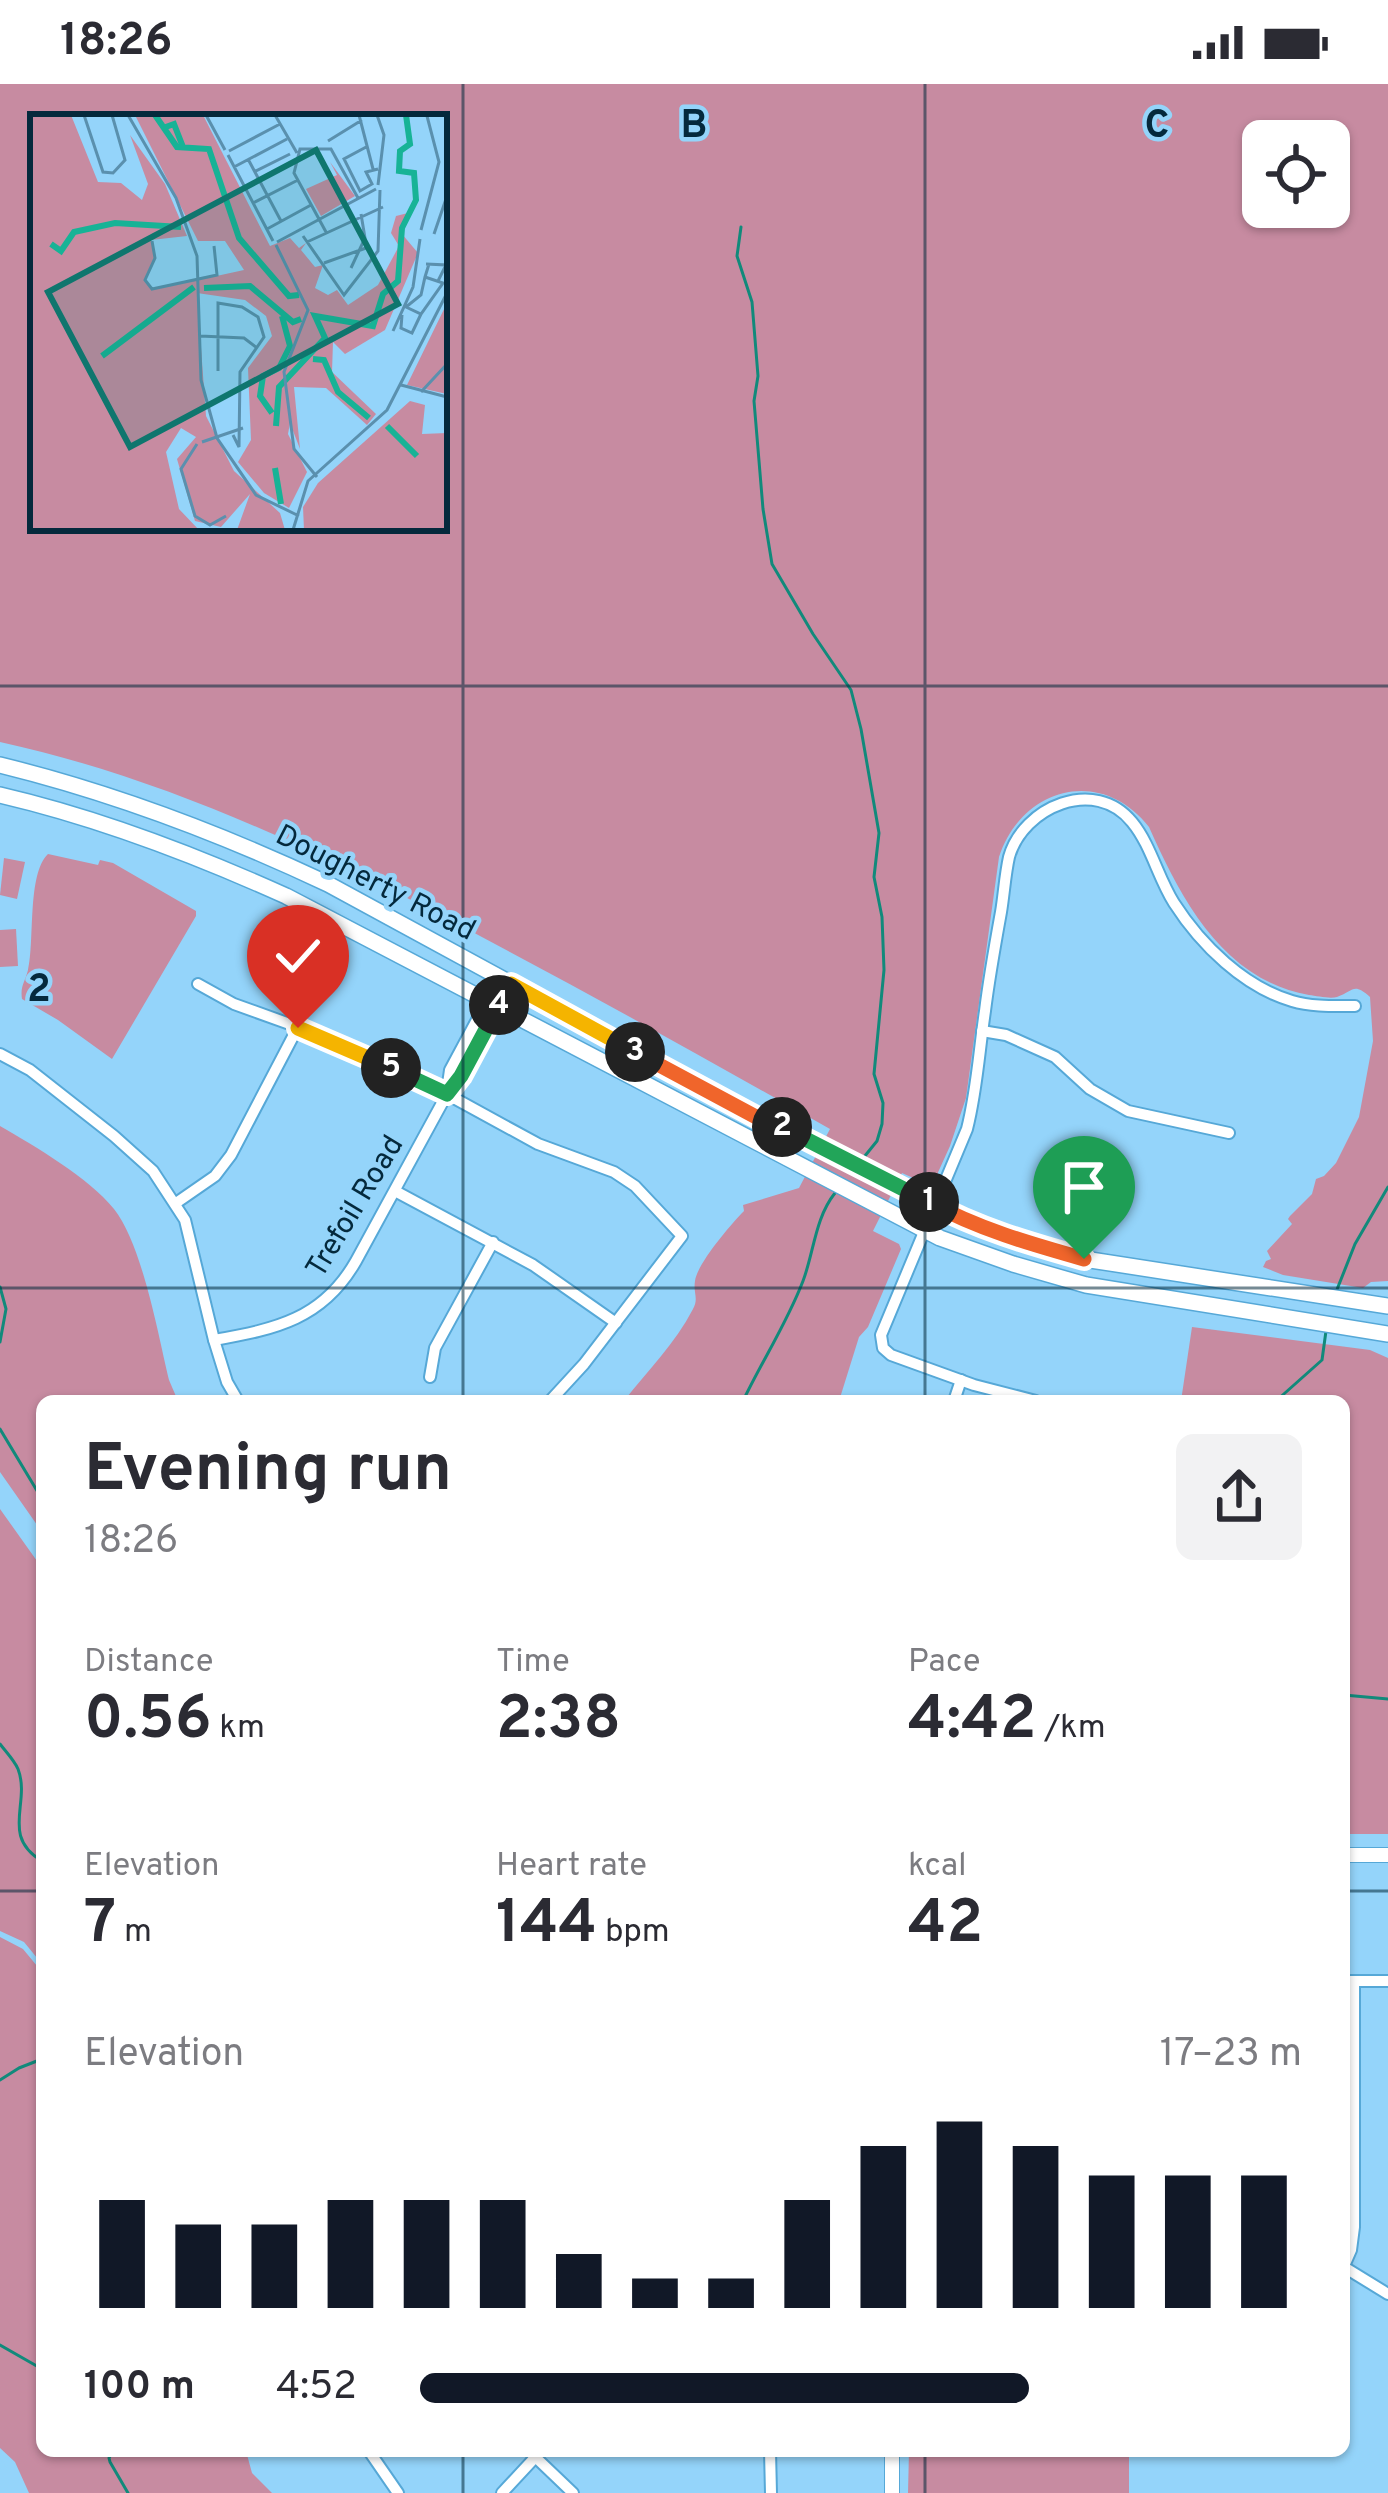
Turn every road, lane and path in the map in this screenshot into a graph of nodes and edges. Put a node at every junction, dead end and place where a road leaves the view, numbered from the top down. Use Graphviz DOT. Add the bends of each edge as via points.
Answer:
graph roads {
  1 [pos="0,765"];
  2 [pos="0,795"];
  3 [pos="506,980"];
  4 [pos="198,984"];
  5 [pos="492,1005"];
  6 [pos="1355,1006"];
  7 [pos="298,1028"];
  8 [pos="982,1031"];
  9 [pos="0,1054"];
  10 [pos="447,1094"];
  11 [pos="1229,1133"];
  12 [pos="394,1191"];
  13 [pos="176,1203"];
  14 [pos="935,1205"];
  15 [pos="925,1229"];
  16 [pos="493,1242"];
  17 [pos="1383,1305"];
  18 [pos="616,1323"];
  19 [pos="1380,1333"];
  20 [pos="214,1340"];
  21 [pos="430,1377"];
  22 [pos="961,1380"];
  23 [pos="235,1395"];
  24 [pos="558,1395"];
  25 [pos="956,1395"];
  26 [pos="1015,1395"];
  27 [pos="1350,1855"];
  28 [pos="1388,1855"];
  29 [pos="1350,1981"];
  30 [pos="1388,1981"];
  31 [pos="1350,2030"];
  32 [pos="1350,2252"];
  33 [pos="1350,2270"];
  34 [pos="1388,2294"];
  35 [pos="374,2457"];
  36 [pos="532,2457"];
  37 [pos="539,2457"];
  38 [pos="770,2457"];
  39 [pos="892,2457"];
  40 [pos="398,2493"];
  41 [pos="502,2493"];
  42 [pos="573,2493"];
  43 [pos="771,2493"];
  44 [pos="892,2493"];
  1 -- 3 [label="main road, Dougherty Road" via="258,851"];
  2 -- 5 [label="main road, Dougherty Road" via="185,852 315,910"];
  3 -- 5 [label="street, Trefoil Road"];
  3 -- 14 [label="main road, Dougherty Road"];
  4 -- 7 [label="street"];
  5 -- 10 [label="street, Trefoil Road" via="450,1070"];
  5 -- 15 [label="main road, Dougherty Road"];
  6 -- 8 [label="street" via="1292,1001 1244,977 1173,902 1132,822 1101,803 1072,801 1035,816 1016,840"];
  7 -- 10 [label="street"];
  7 -- 13 [label="street" via="231,1155"];
  8 -- 11 [label="street" via="1055,1057 1128,1111"];
  8 -- 14 [label="street" via="967,1129"];
  9 -- 13 [label="street" via="114,1136"];
  10 -- 12 [label="street, Trefoil Road"];
  10 -- 18 [label="street" via="538,1144 614,1172 682,1236"];
  12 -- 16 [label="street"];
  12 -- 20 [label="street, Trefoil Road" via="349,1274 322,1304 267,1330"];
  13 -- 20 [label="street"];
  14 -- 15 [label="street"];
  14 -- 17 [label="main road, Dougherty Road" via="1084,1259"];
  15 -- 19 [label="main road, Dougherty Road" via="1086,1285"];
  15 -- 22 [label="street" via="881,1335 883,1348"];
  16 -- 18 [label="street"];
  16 -- 21 [label="street" via="435,1348"];
  18 -- 24 [label="street"];
  20 -- 23 [label="street"];
  22 -- 25 [label="street"];
  22 -- 26 [label="street"];
  27 -- 28 [label="street"];
  29 -- 30 [label="street"];
  31 -- 32 [label="street"];
  33 -- 34 [label="street"];
  35 -- 40 [label="street"];
  36 -- 41 [label="street"];
  37 -- 42 [label="street"];
  38 -- 43 [label="street"];
  39 -- 44 [label="street"];
}
